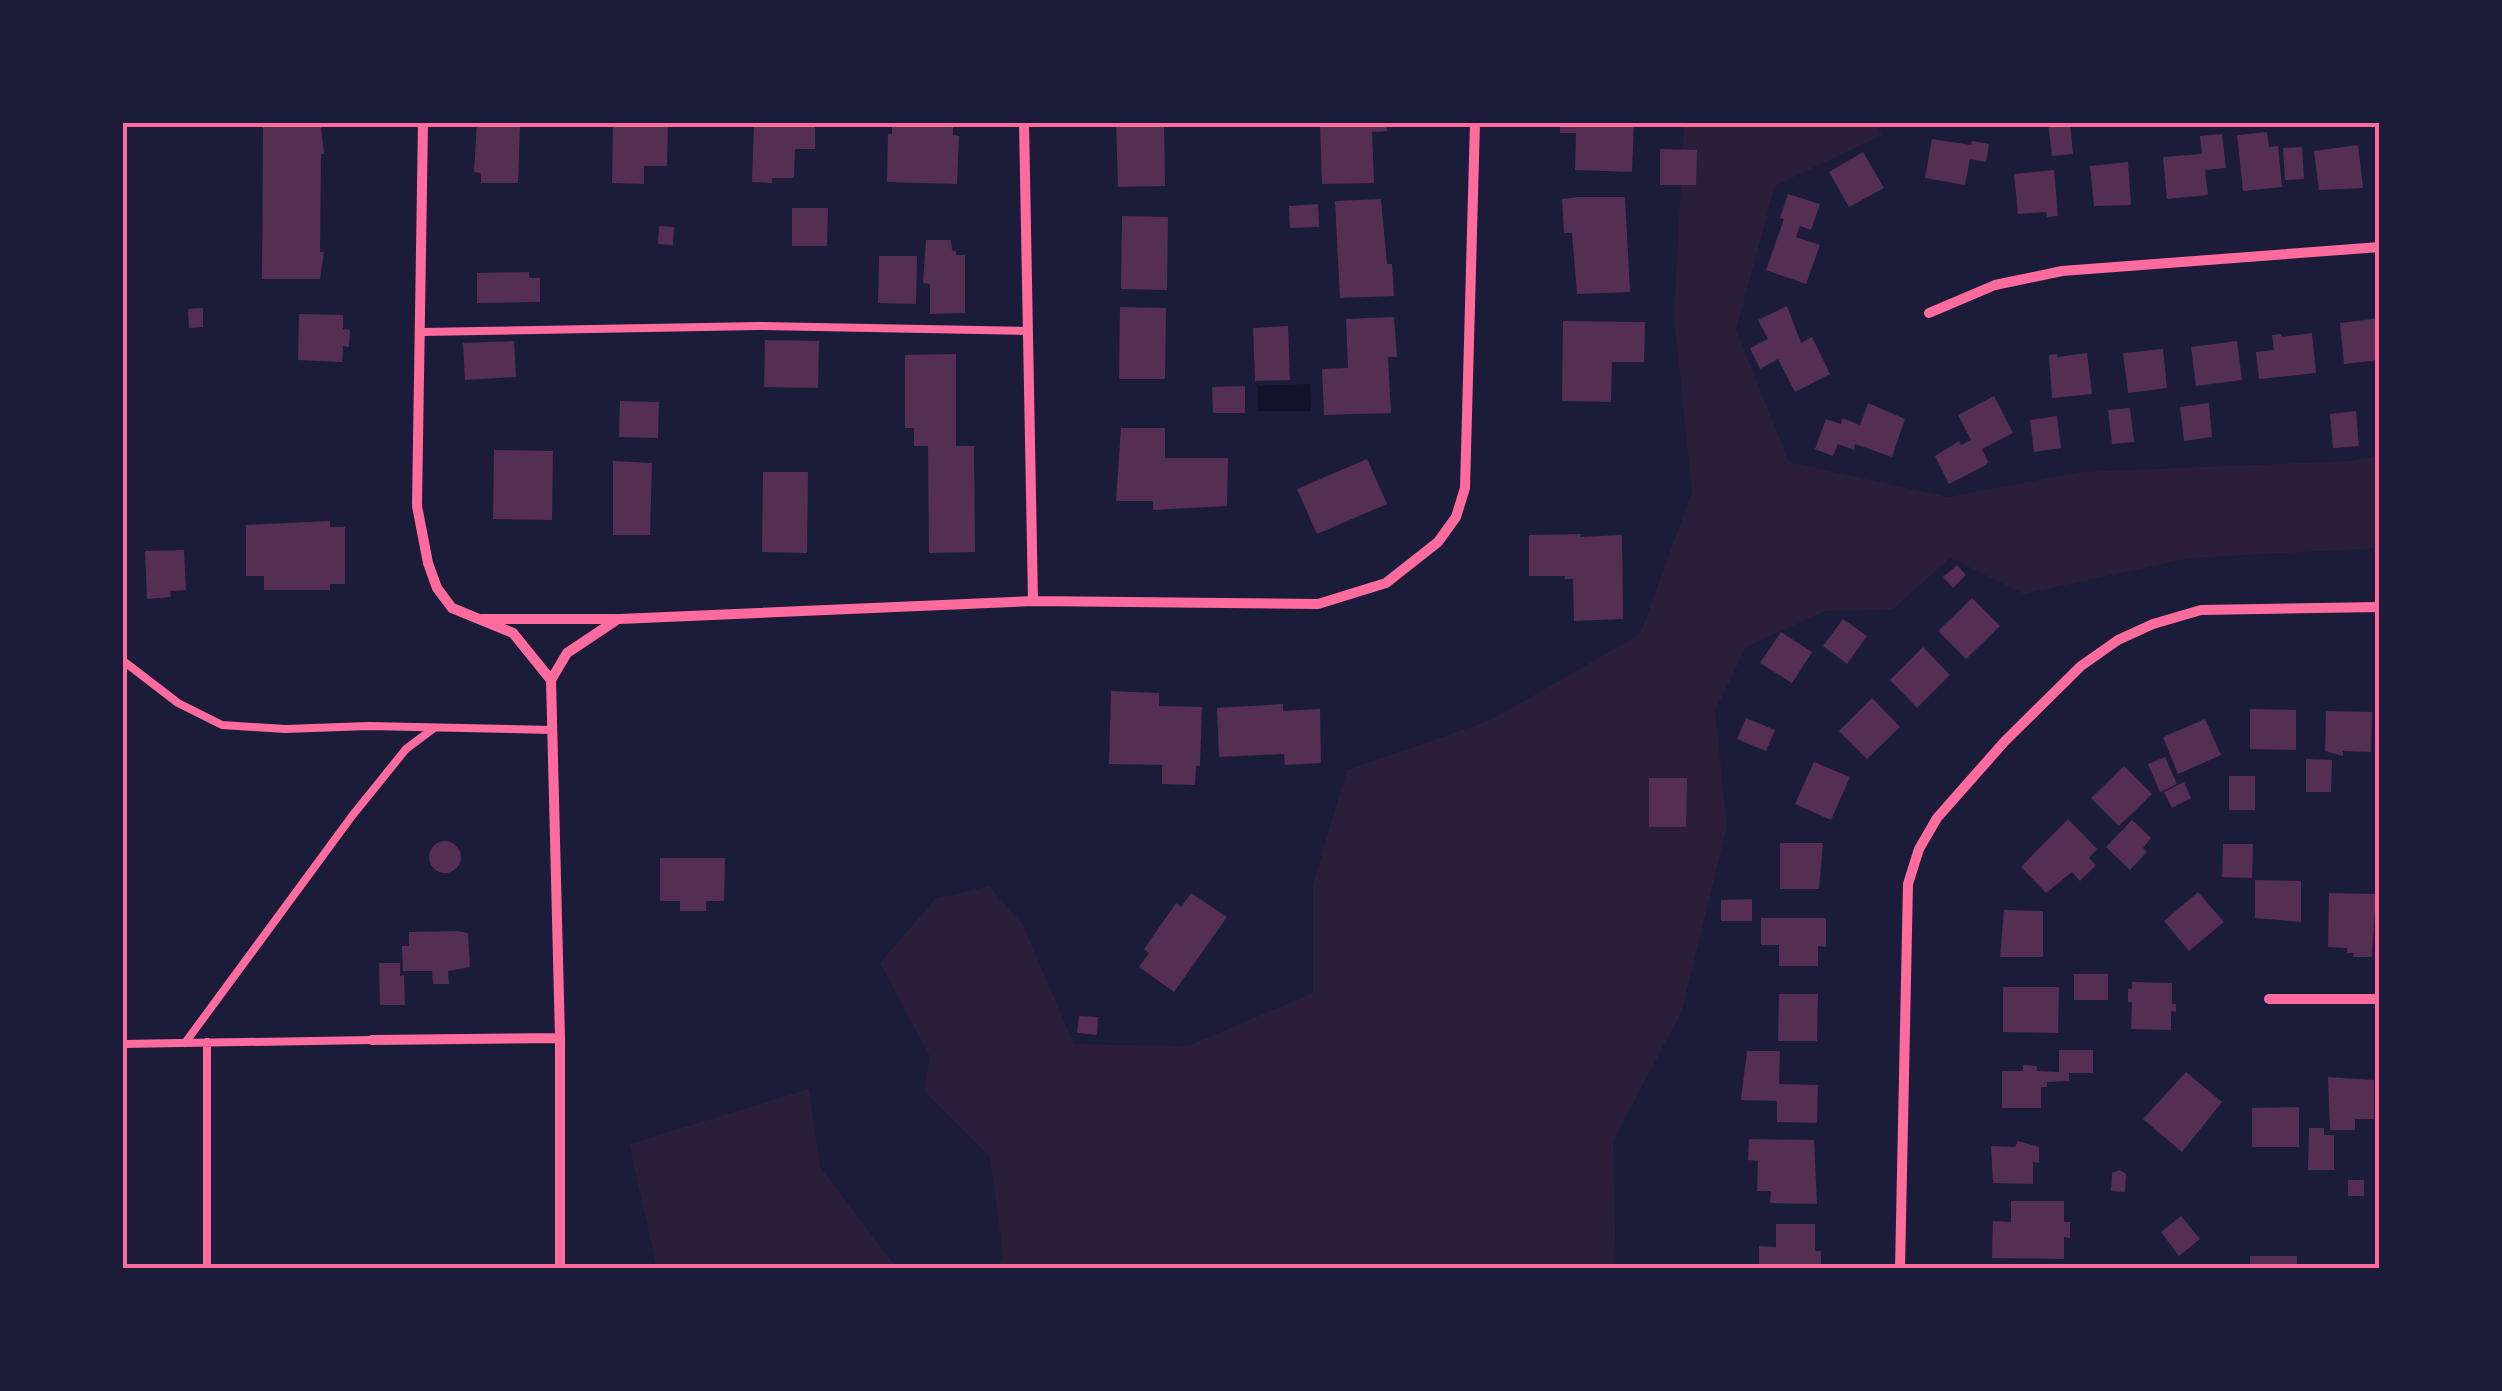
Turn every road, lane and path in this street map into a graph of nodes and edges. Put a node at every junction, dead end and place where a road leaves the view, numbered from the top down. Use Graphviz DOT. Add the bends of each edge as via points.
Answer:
graph roads {
  1 [pos="423,122"];
  2 [pos="1024,122"];
  3 [pos="1475,122"];
  4 [pos="2380,247"];
  5 [pos="1929,313"];
  6 [pos="1028,331"];
  7 [pos="421,332"];
  8 [pos="1033,601"];
  9 [pos="2380,607"];
  10 [pos="482,619"];
  11 [pos="620,619"];
  12 [pos="122,660"];
  13 [pos="552,680"];
  14 [pos="434,728"];
  15 [pos="553,730"];
  16 [pos="2269,999"];
  17 [pos="2380,999"];
  18 [pos="560,1038"];
  19 [pos="372,1040"];
  20 [pos="207,1042"];
  21 [pos="185,1043"];
  22 [pos="122,1044"];
  23 [pos="207,1268"];
  24 [pos="560,1268"];
  25 [pos="1900,1268"];
  1 -- 7 [label="street"];
  2 -- 6 [label="street"];
  3 -- 8 [label="street" via="1468,462 1456,518 1438,542 1386,583 1318,604"];
  4 -- 5 [label="street" via="2062,271 1995,285"];
  6 -- 7 [label="lane" via="759,326"];
  6 -- 8 [label="street"];
  7 -- 10 [label="street" via="421,532 436,588 452,608"];
  8 -- 11 [label="street"];
  9 -- 25 [label="street" via="2201,610 2118,640 2081,666 1937,818 1908,884"];
  10 -- 11 [label="street"];
  10 -- 13 [label="street" via="513,632"];
  11 -- 13 [label="street" via="567,653"];
  12 -- 14 [label="lane" via="178,703 222,725"];
  13 -- 15 [label="street"];
  14 -- 15 [label="lane"];
  14 -- 21 [label="lane" via="406,750 352,816"];
  15 -- 18 [label="street"];
  16 -- 17 [label="street"];
  18 -- 19 [label="street"];
  18 -- 24 [label="street"];
  19 -- 20 [label="lane"];
  20 -- 21 [label="lane"];
  20 -- 23 [label="lane"];
  21 -- 22 [label="lane"];
}
